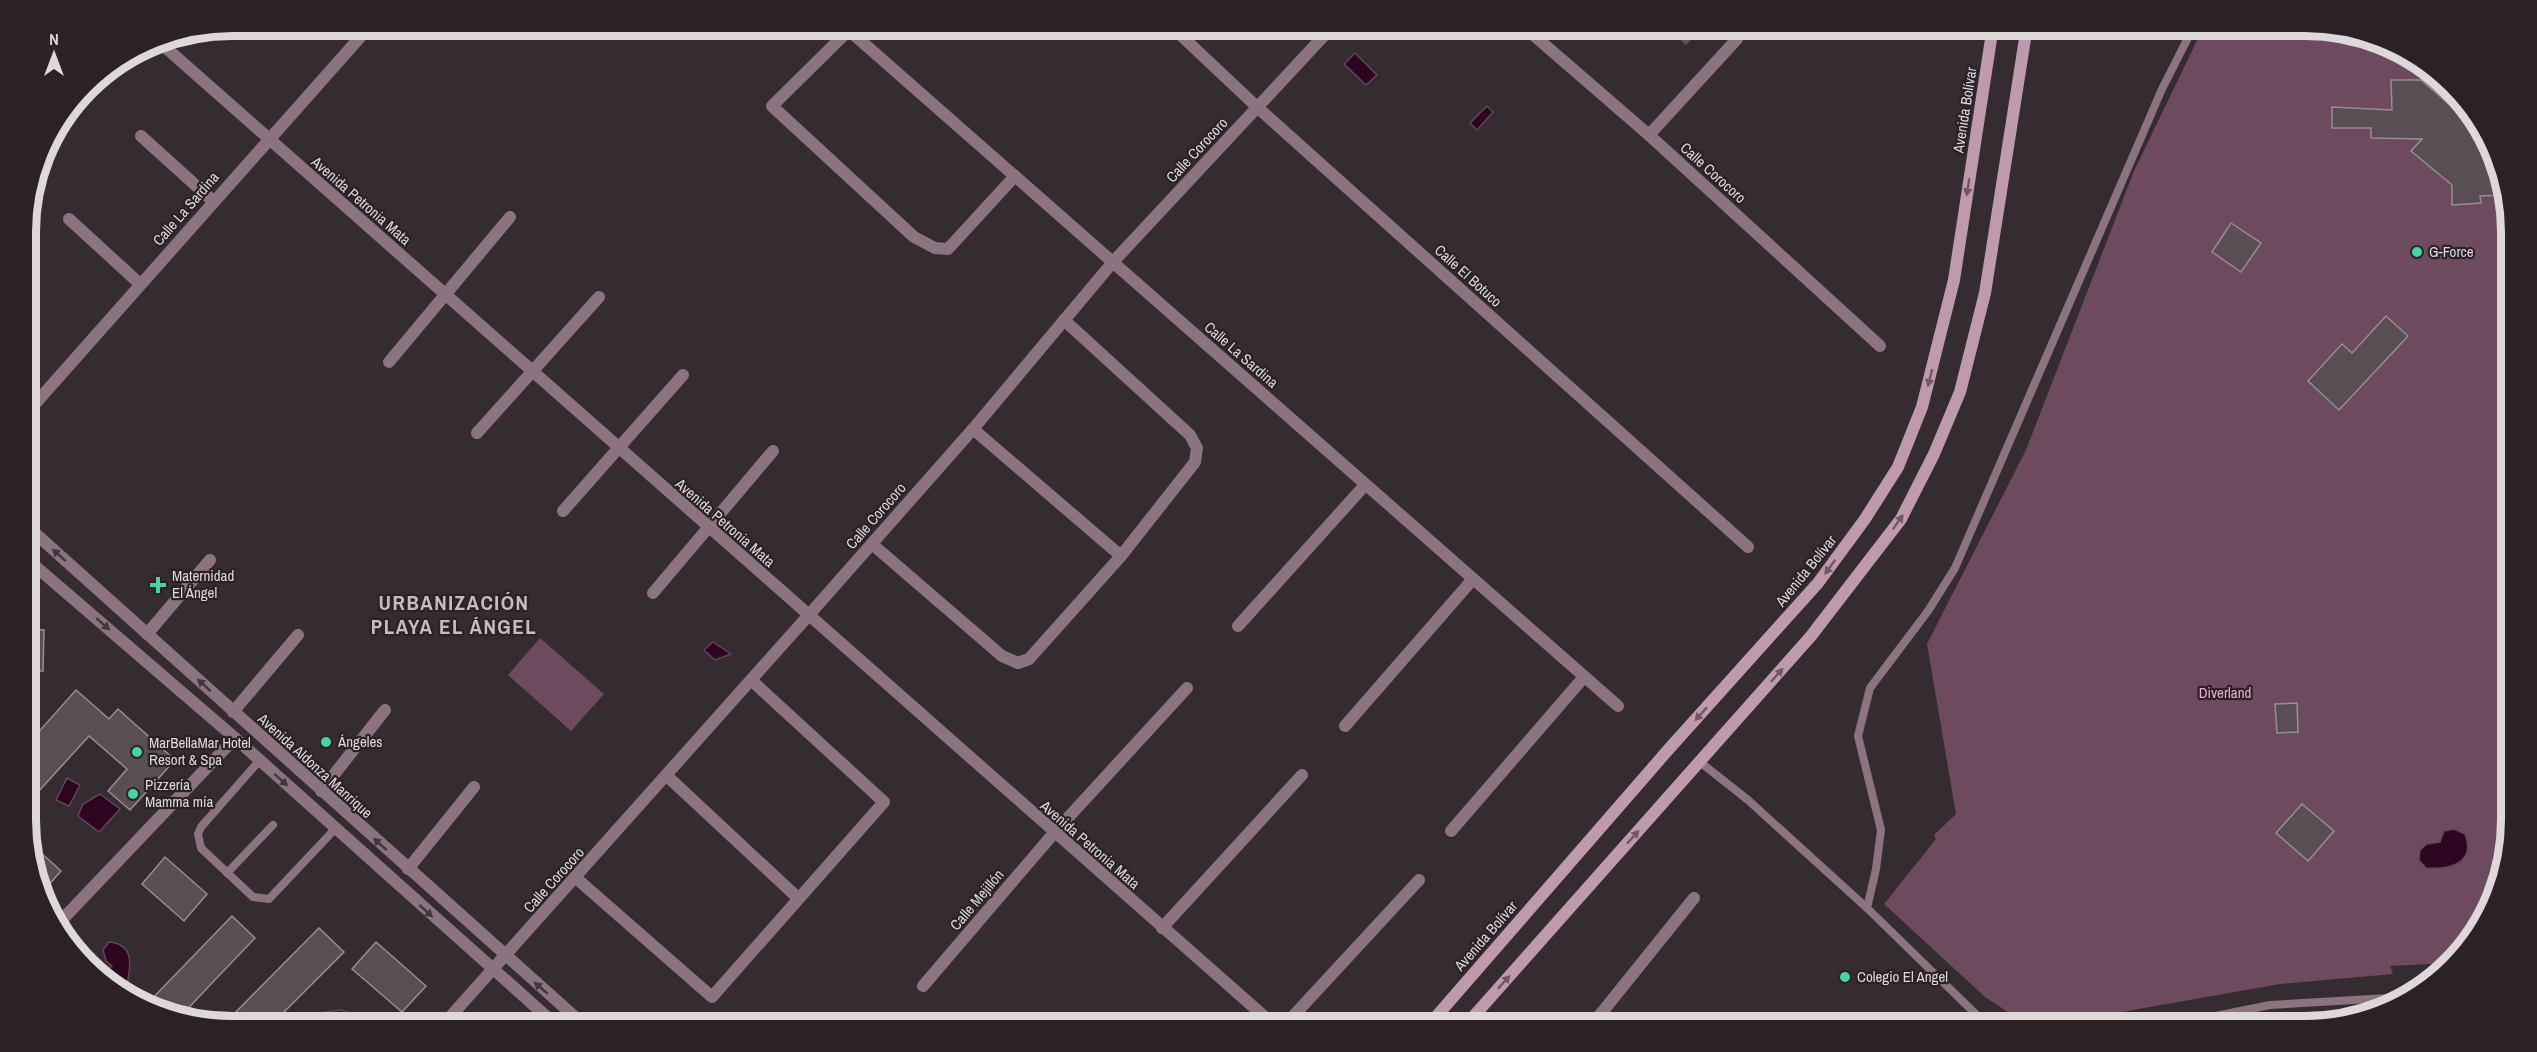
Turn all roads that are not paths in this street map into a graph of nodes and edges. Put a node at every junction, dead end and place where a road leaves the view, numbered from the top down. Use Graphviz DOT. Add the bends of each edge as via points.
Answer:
graph roads {
  1 [pos="361,36"];
  2 [pos="839,36"];
  3 [pos="856,36"];
  4 [pos="1182,36"];
  5 [pos="1324,36"];
  6 [pos="1535,36"];
  7 [pos="1991,36"];
  8 [pos="2025,36"];
  9 [pos="2189,36"];
  10 [pos="1737,39"];
  11 [pos="166,48"];
  12 [pos="1257,107"];
  13 [pos="1649,135"];
  14 [pos="141,136"];
  15 [pos="268,138"];
  16 [pos="1015,176"];
  17 [pos="213,201"];
  18 [pos="510,217"];
  19 [pos="69,219"];
  20 [pos="1113,262"];
  21 [pos="140,284"];
  22 [pos="445,295"];
  23 [pos="599,297"];
  24 [pos="1064,320"];
  25 [pos="1880,346"];
  26 [pos="389,362"];
  27 [pos="532,372"];
  28 [pos="683,375"];
  29 [pos="36,403"];
  30 [pos="973,429"];
  31 [pos="477,434"];
  32 [pos="618,448"];
  33 [pos="772,452"];
  34 [pos="1365,485"];
  35 [pos="563,511"];
  36 [pos="708,527"];
  37 [pos="36,534"];
  38 [pos="872,544"];
  39 [pos="1748,547"];
  40 [pos="1121,556"];
  41 [pos="210,560"];
  42 [pos="36,566"];
  43 [pos="1473,579"];
  44 [pos="653,593"];
  45 [pos="808,616"];
  46 [pos="1238,626"];
  47 [pos="147,634"];
  48 [pos="298,635"];
  49 [pos="1584,677"];
  50 [pos="751,680"];
  51 [pos="1187,688"];
  52 [pos="1618,706"];
  53 [pos="386,710"];
  54 [pos="233,712"];
  55 [pos="1345,726"];
  56 [pos="235,738"];
  57 [pos="260,760"];
  58 [pos="1700,762"];
  59 [pos="1302,775"];
  60 [pos="666,776"];
  61 [pos="474,787"];
  62 [pos="321,791"];
  63 [pos="273,825"];
  64 [pos="335,829"];
  65 [pos="1451,831"];
  66 [pos="1054,833"];
  67 [pos="408,869"];
  68 [pos="227,873"];
  69 [pos="576,878"];
  70 [pos="1419,880"];
  71 [pos="798,898"];
  72 [pos="1694,898"];
  73 [pos="1867,908"];
  74 [pos="63,919"];
  75 [pos="1161,928"];
  76 [pos="505,957"];
  77 [pos="492,971"];
  78 [pos="923,986"];
  79 [pos="2387,998"];
  80 [pos="450,1016"];
  81 [pos="545,1016"];
  82 [pos="573,1016"];
  83 [pos="1263,1016"];
  84 [pos="1293,1016"];
  85 [pos="1437,1016"];
  86 [pos="1474,1016"];
  87 [pos="1599,1016"];
  88 [pos="1978,1016"];
  89 [pos="2215,1016"];
  1 -- 15 [label="street, Calle La Sardina"];
  2 -- 16 [label="street" via="772,106 914,237 935,248 948,249"];
  3 -- 16 [label="street, Calle La Sardina"];
  4 -- 12 [label="street, Calle El Botuco"];
  5 -- 12 [label="street, Calle Corocoro"];
  6 -- 13 [label="street, Calle Corocoro"];
  7 -- 85 [label="street, Avenida Bolívar, one-way" via="1954,280 1922,407 1898,467 1818,583"];
  58 -- 8 [label="street, one-way" via="1811,636 1901,519 1934,454 1960,392 1985,293"];
  9 -- 73 [label="lane" via="2162,89 1955,568 1870,688 1858,736 1881,830"];
  10 -- 13 [label="street"];
  11 -- 15 [label="street, Avenida Petronia Mata"];
  12 -- 20 [label="street, Calle Corocoro"];
  12 -- 39 [label="street, Calle El Botuco"];
  13 -- 25 [label="street, Calle Corocoro"];
  14 -- 17 [label="street"];
  15 -- 17 [label="street, Calle La Sardina"];
  15 -- 22 [label="street, Avenida Petronia Mata"];
  16 -- 20 [label="street, Calle La Sardina"];
  17 -- 21 [label="street, Calle La Sardina"];
  18 -- 22 [label="street"];
  19 -- 21 [label="street"];
  20 -- 24 [label="street, Calle Corocoro"];
  20 -- 34 [label="street, Calle La Sardina"];
  21 -- 29 [label="street, Calle La Sardina"];
  22 -- 26 [label="street"];
  22 -- 27 [label="street, Avenida Petronia Mata"];
  23 -- 27 [label="street"];
  24 -- 30 [label="street, Calle Corocoro"];
  24 -- 40 [label="street" via="1190,435 1197,448 1195,462"];
  27 -- 31 [label="street"];
  27 -- 32 [label="street, Avenida Petronia Mata"];
  28 -- 32 [label="street"];
  30 -- 38 [label="street, Calle Corocoro"];
  30 -- 40 [label="street"];
  32 -- 35 [label="street"];
  32 -- 36 [label="street, Avenida Petronia Mata"];
  33 -- 36 [label="street"];
  34 -- 43 [label="street, Calle La Sardina"];
  34 -- 46 [label="street"];
  36 -- 44 [label="street"];
  36 -- 45 [label="street, Avenida Petronia Mata"];
  47 -- 37 [label="street, Avenida Aldonza Manrique, one-way"];
  38 -- 40 [label="street" via="1002,656 1018,663 1029,659"];
  38 -- 45 [label="street, Calle Corocoro"];
  41 -- 47 [label="street"];
  42 -- 56 [label="street, one-way"];
  43 -- 49 [label="street, Calle La Sardina"];
  43 -- 55 [label="street"];
  45 -- 50 [label="street, Calle Corocoro"];
  45 -- 66 [label="street, Avenida Petronia Mata"];
  54 -- 47 [label="street, Avenida Aldonza Manrique, one-way"];
  48 -- 54 [label="street"];
  49 -- 52 [label="street, Calle La Sardina"];
  49 -- 65 [label="street"];
  50 -- 60 [label="street, Calle Corocoro"];
  50 -- 71 [label="street" via="884,802"];
  51 -- 66 [label="street, Calle Mejillón"];
  53 -- 62 [label="street"];
  54 -- 62 [label="street, Avenida Aldonza Manrique"];
  56 -- 57 [label="street"];
  56 -- 74 [label="street"];
  57 -- 64 [label="street, one-way"];
  57 -- 68 [label="lane" via="198,834 201,848"];
  58 -- 73 [label="lane"];
  86 -- 58 [label="street, one-way"];
  59 -- 75 [label="street"];
  60 -- 69 [label="street, Calle Corocoro"];
  60 -- 71 [label="street"];
  61 -- 67 [label="street"];
  67 -- 62 [label="street, Avenida Aldonza Manrique, one-way"];
  63 -- 68 [label="lane"];
  64 -- 68 [label="lane" via="269,899 253,897"];
  64 -- 77 [label="street, one-way"];
  66 -- 75 [label="street, Avenida Petronia Mata"];
  66 -- 78 [label="street, Calle Mejillón"];
  67 -- 76 [label="street, Avenida Aldonza Manrique"];
  69 -- 71 [label="street" via="712,998"];
  69 -- 76 [label="street, Calle Corocoro"];
  70 -- 84 [label="street"];
  72 -- 87 [label="street"];
  73 -- 88 [label="lane"];
  75 -- 83 [label="street, Avenida Petronia Mata"];
  76 -- 77 [label="street, Calle Corocoro"];
  82 -- 76 [label="street, Avenida Aldonza Manrique, one-way"];
  77 -- 80 [label="street, Calle Corocoro"];
  77 -- 81 [label="street"];
  79 -- 89 [label="lane" via="2270,1005"];
}
